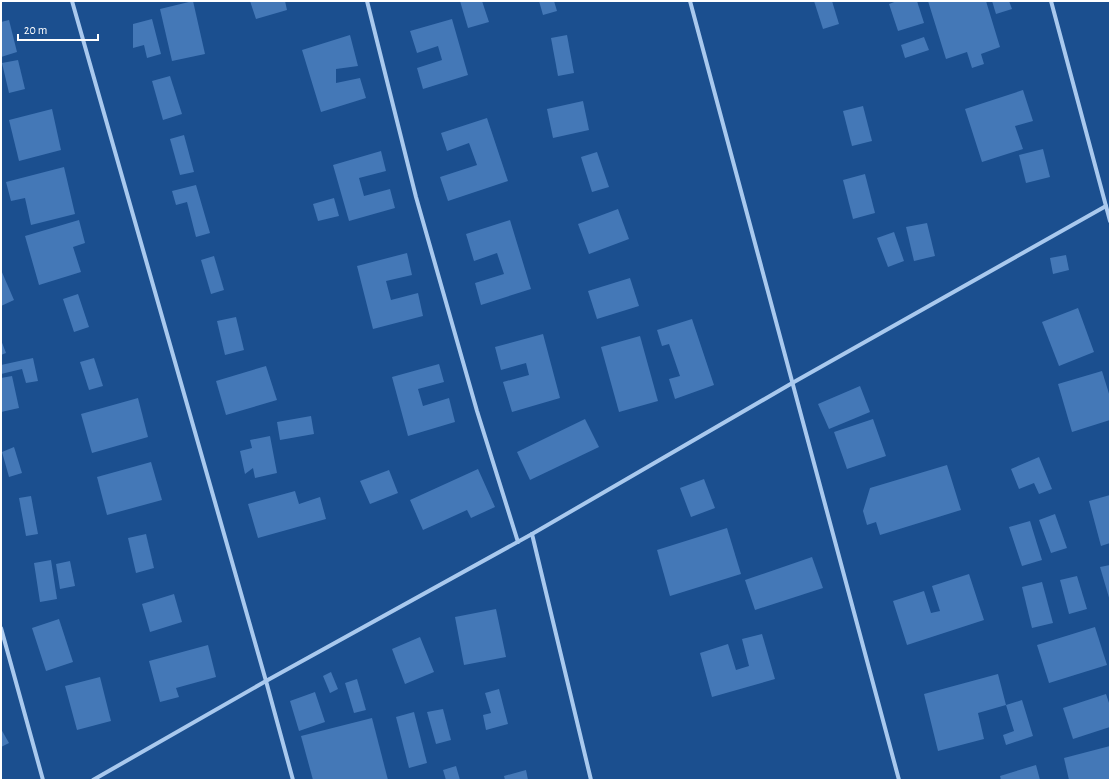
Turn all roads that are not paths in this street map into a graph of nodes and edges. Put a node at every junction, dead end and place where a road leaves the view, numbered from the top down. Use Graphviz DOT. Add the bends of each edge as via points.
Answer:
graph roads {
  1 [pos="72,1"];
  2 [pos="367,1"];
  3 [pos="690,1"];
  4 [pos="1051,1"];
  5 [pos="1106,206"];
  6 [pos="1110,221"];
  7 [pos="794,382"];
  8 [pos="532,534"];
  9 [pos="518,542"];
  10 [pos="1,628"];
  11 [pos="266,681"];
  12 [pos="43,780"];
  13 [pos="93,780"];
  14 [pos="293,780"];
  15 [pos="591,780"];
  16 [pos="900,780"];
  1 -- 11 [label="street"];
  2 -- 9 [label="street" via="416,197 477,412"];
  3 -- 7 [label="street"];
  4 -- 5 [label="street"];
  5 -- 6 [label="street"];
  5 -- 7 [label="street"];
  7 -- 8 [label="street"];
  7 -- 16 [label="street"];
  8 -- 9 [label="street"];
  8 -- 15 [label="street"];
  9 -- 11 [label="street"];
  10 -- 12 [label="street"];
  11 -- 13 [label="street"];
  11 -- 14 [label="street"];
}
